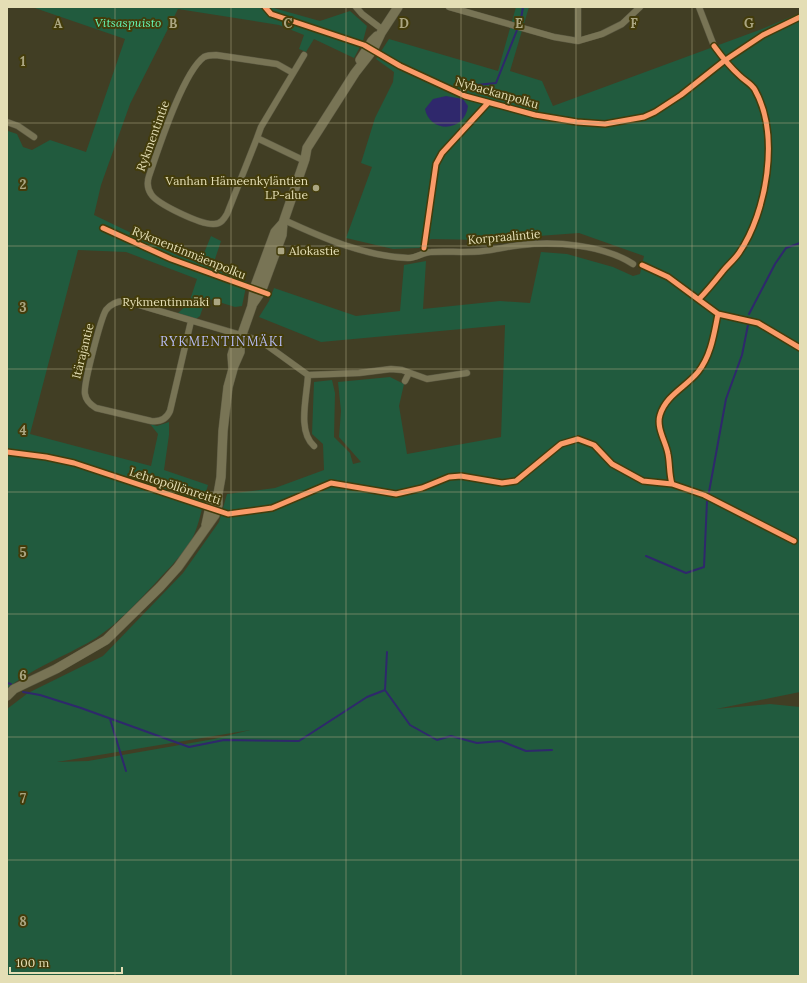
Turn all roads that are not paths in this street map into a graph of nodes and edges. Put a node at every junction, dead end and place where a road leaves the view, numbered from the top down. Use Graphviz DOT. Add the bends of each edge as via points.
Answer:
graph roads {
  1 [pos="356,7"];
  2 [pos="398,7"];
  3 [pos="449,7"];
  4 [pos="578,7"];
  5 [pos="640,7"];
  6 [pos="698,7"];
  7 [pos="382,31"];
  8 [pos="578,41"];
  9 [pos="714,46"];
  10 [pos="304,55"];
  11 [pos="293,73"];
  12 [pos="7,122"];
  13 [pos="34,137"];
  14 [pos="257,138"];
  15 [pos="305,160"];
  16 [pos="284,222"];
  17 [pos="633,264"];
  18 [pos="191,321"];
  19 [pos="241,338"];
  20 [pos="409,373"];
  21 [pos="466,373"];
  22 [pos="308,375"];
  23 [pos="405,381"];
  24 [pos="314,446"];
  25 [pos="7,696"];
  1 -- 7 [label="street"];
  2 -- 7 [label="street"];
  3 -- 8 [label="street" via="554,37"];
  4 -- 8 [label="street"];
  5 -- 8 [label="street" via="622,24 602,34"];
  6 -- 9 [label="street"];
  7 -- 15 [label="street" via="368,47 358,63 355,74 307,148"];
  10 -- 11 [label="street"];
  11 -- 14 [label="street"];
  11 -- 14 [label="street, Rykmentintie" via="277,64 216,55 204,57 181,92 149,176 148,190 164,205 208,224 220,222 227,214"];
  12 -- 13 [label="street"];
  14 -- 15 [label="street"];
  15 -- 16 [label="street"];
  16 -- 17 [label="street, Korpraalintie" via="350,248 380,254 415,258 431,252 482,251 521,245 560,244 605,252"];
  16 -- 19 [label="street" via="261,292 252,306"];
  18 -- 18 [label="street, Itärajantie" via="170,411 166,417 160,421 151,421 96,408 90,404 85,396 85,384 102,319 109,307 118,302 128,302"];
  18 -- 19 [label="street, Itärajantie"];
  19 -- 22 [label="street" via="261,342"];
  19 -- 25 [label="street" via="240,352 232,369 225,410 217,510 206,530 160,587 106,640 56,669 14,689"];
  20 -- 21 [label="street" via="427,379"];
  20 -- 22 [label="street" via="391,369"];
  20 -- 23 [label="street"];
  22 -- 24 [label="street" via="303,426"];
}
